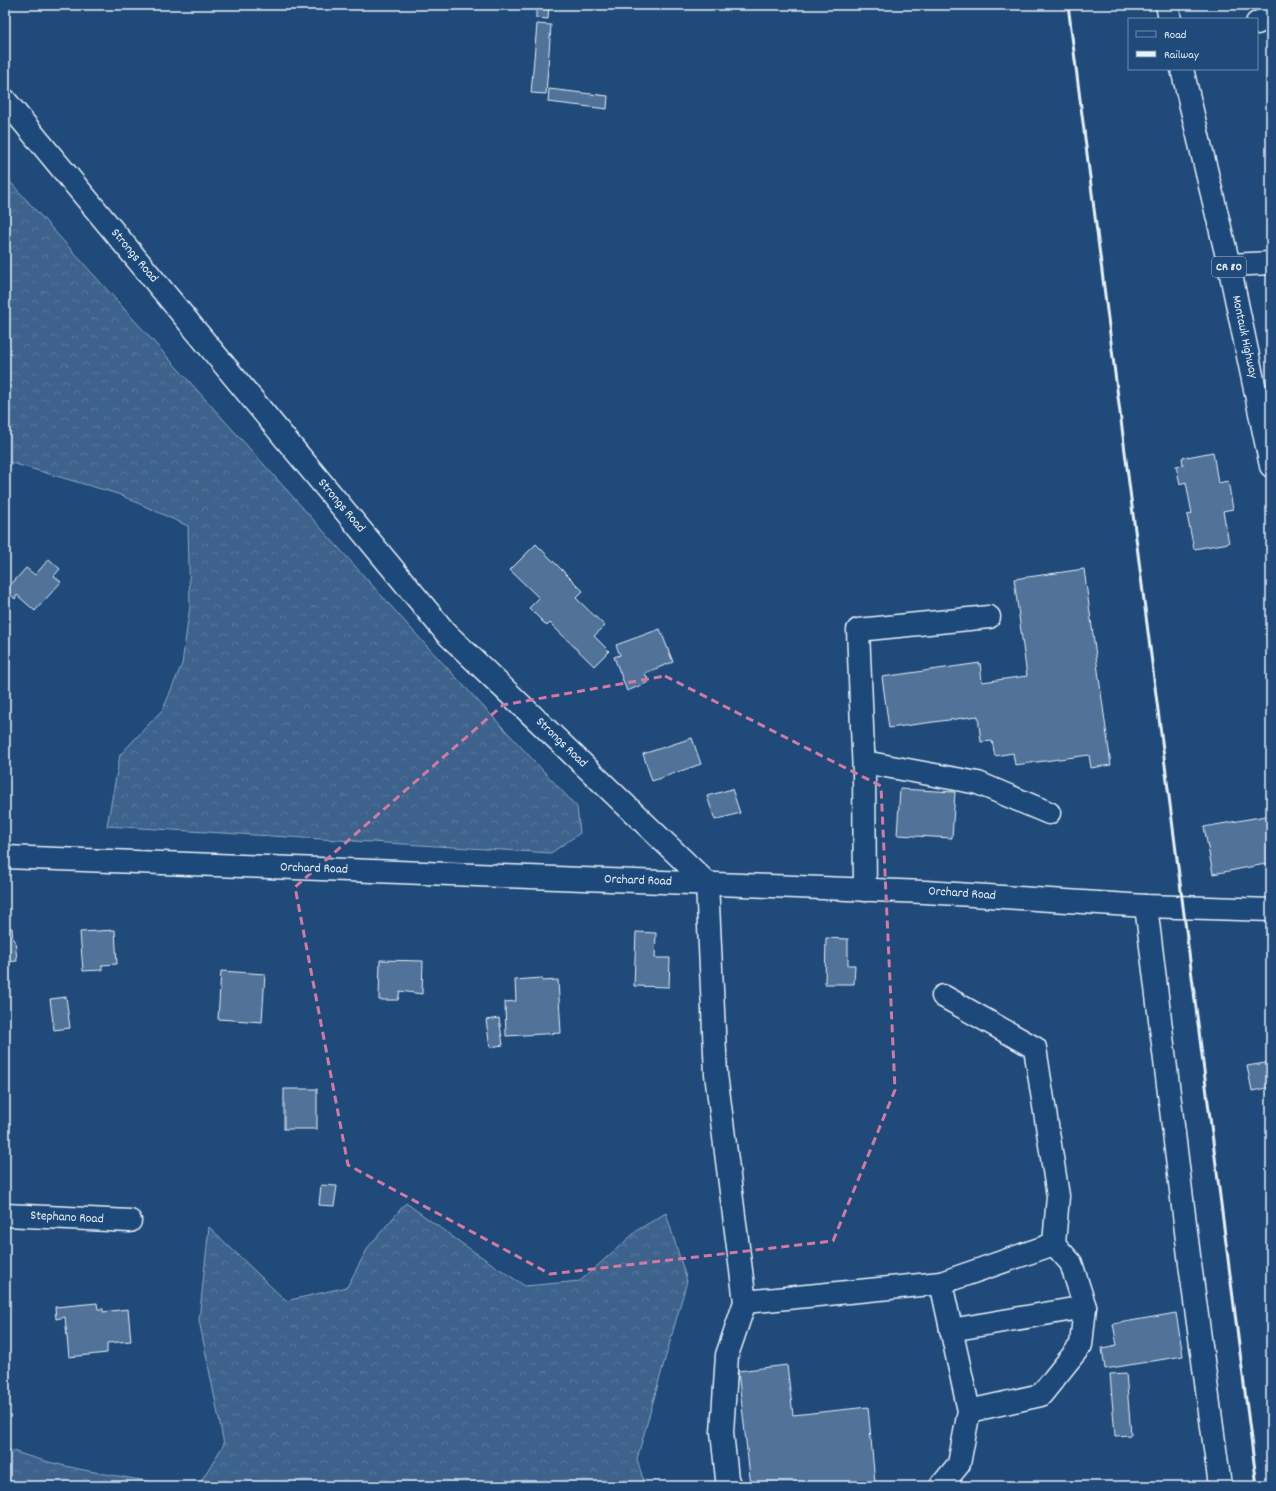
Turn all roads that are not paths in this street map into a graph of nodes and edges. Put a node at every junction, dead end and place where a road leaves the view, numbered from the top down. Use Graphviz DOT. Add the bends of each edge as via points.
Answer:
graph roads {
  1 [pos="1167,5"];
  2 [pos="1271,16"];
  3 [pos="1170,18"];
  4 [pos="1258,22"];
  5 [pos="1182,70"];
  6 [pos="5,100"];
  7 [pos="1271,263"];
  8 [pos="1229,265"];
  9 [pos="1271,466"];
  10 [pos="989,617"];
  11 [pos="864,762"];
  12 [pos="1049,813"];
  13 [pos="5,857"];
  14 [pos="707,883"];
  15 [pos="865,890"];
  16 [pos="1146,906"];
  17 [pos="1271,910"];
  18 [pos="943,996"];
  19 [pos="5,1215"];
  20 [pos="130,1221"];
  21 [pos="1054,1244"];
  22 [pos="941,1283"];
  23 [pos="746,1302"];
  24 [pos="1085,1307"];
  25 [pos="951,1330"];
  26 [pos="969,1411"];
  27 [pos="730,1486"];
  28 [pos="941,1486"];
  29 [pos="1220,1486"];
  1 -- 3 [label="street"];
  2 -- 4 [label="street"];
  5 -- 8 [label="street, Montauk Highway / CR 80"];
  6 -- 14 [label="street, Strongs Road" via="446,633"];
  7 -- 8 [label="street"];
  8 -- 9 [label="street, Montauk Highway / CR 80"];
  10 -- 11 [label="street" via="858,630"];
  11 -- 12 [label="street" via="978,783"];
  11 -- 15 [label="street"];
  13 -- 14 [label="street, Orchard Road"];
  14 -- 15 [label="street, Orchard Road"];
  14 -- 23 [label="street" via="716,1074"];
  15 -- 16 [label="street, Orchard Road"];
  16 -- 17 [label="street, Orchard Road"];
  16 -- 29 [label="street"];
  18 -- 21 [label="street" via="1035,1048 1058,1196"];
  19 -- 20 [label="street, Stephano Road"];
  21 -- 22 [label="street"];
  21 -- 24 [label="street" via="1071,1263"];
  22 -- 23 [label="street"];
  22 -- 25 [label="street"];
  23 -- 27 [label="street" via="727,1355 724,1387 722,1432"];
  24 -- 25 [label="street"];
  24 -- 26 [label="street" via="1081,1345 1041,1395"];
  25 -- 26 [label="street"];
  26 -- 28 [label="street" via="959,1464"];
}
